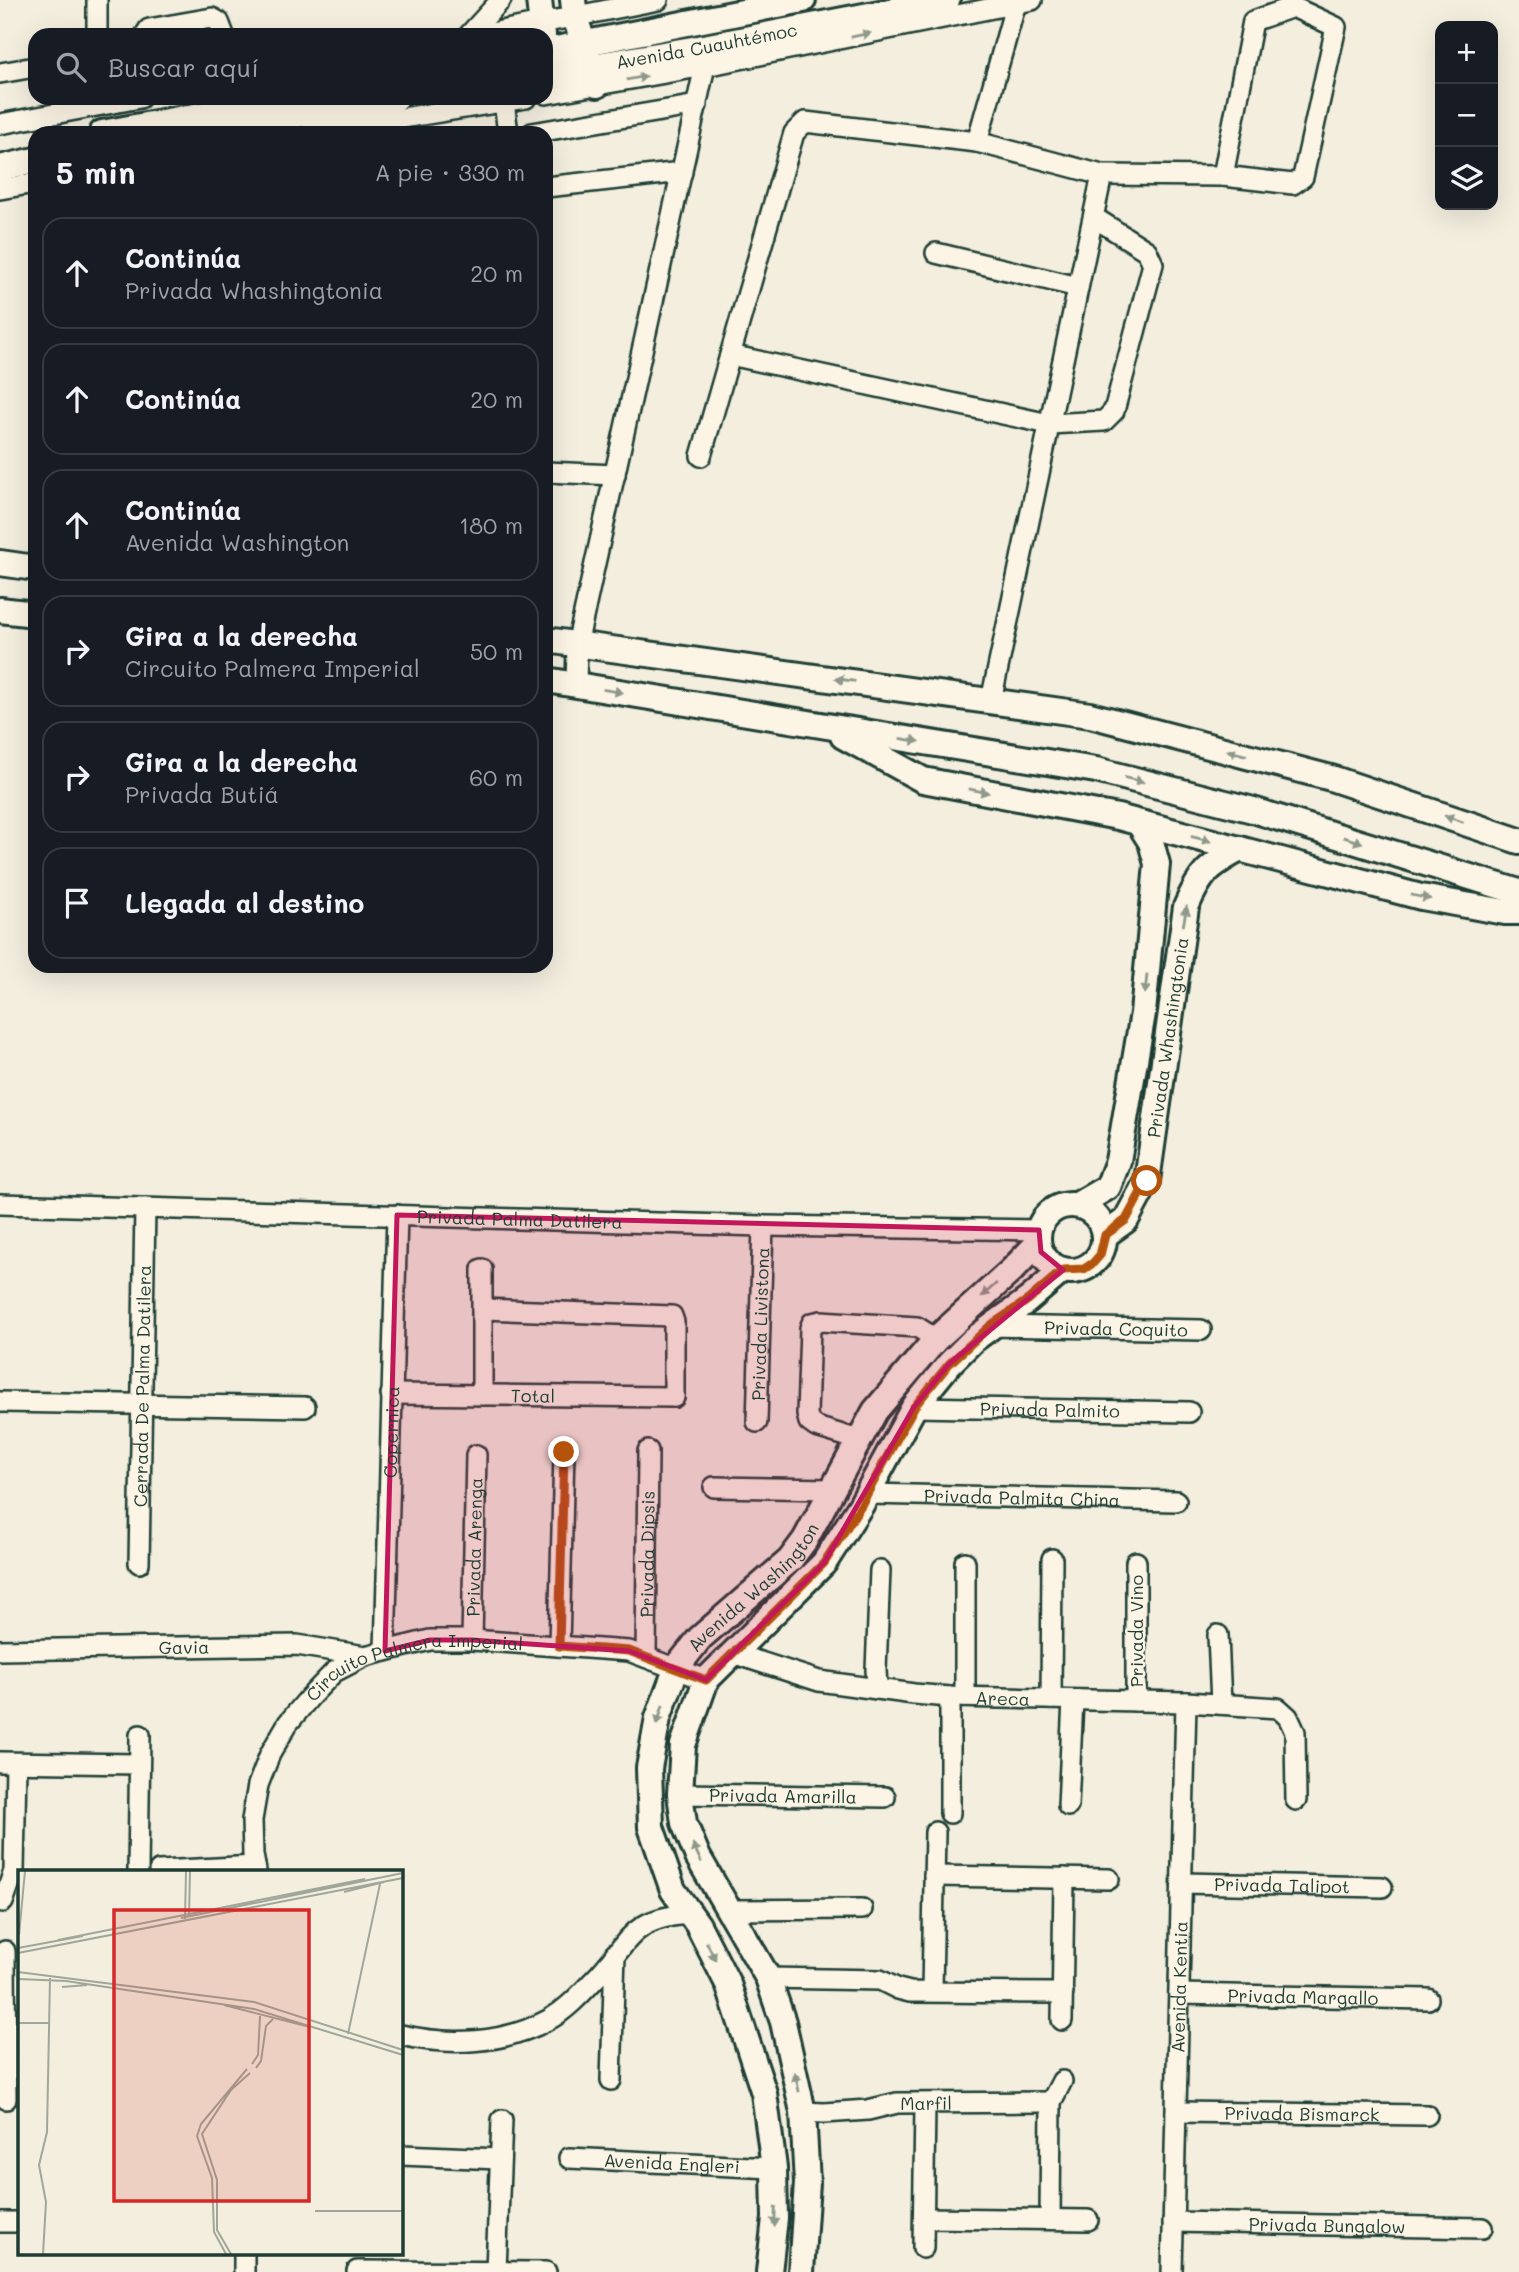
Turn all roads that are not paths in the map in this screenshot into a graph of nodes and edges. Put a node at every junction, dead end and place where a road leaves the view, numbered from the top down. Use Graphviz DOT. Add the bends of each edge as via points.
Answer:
graph roads {
  1 [pos="97,0"];
  2 [pos="501,0"];
  3 [pos="658,0"];
  4 [pos="803,0"];
  5 [pos="947,0"];
  6 [pos="1024,2"];
  7 [pos="574,9"];
  8 [pos="97,28"];
  9 [pos="155,28"];
  10 [pos="221,28"];
  11 [pos="475,28"];
  12 [pos="553,44"];
  13 [pos="553,56"];
  14 [pos="553,56"];
  15 [pos="590,65"];
  16 [pos="705,66"];
  17 [pos="28,68"];
  18 [pos="0,73"];
  19 [pos="85,105"];
  20 [pos="254,105"];
  21 [pos="356,105"];
  22 [pos="485,105"];
  23 [pos="504,105"];
  24 [pos="697,105"];
  25 [pos="0,124"];
  26 [pos="140,126"];
  27 [pos="234,126"];
  28 [pos="354,126"];
  29 [pos="507,126"];
  30 [pos="553,129"];
  31 [pos="977,142"];
  32 [pos="28,146"];
  33 [pos="0,152"];
  34 [pos="28,162"];
  35 [pos="0,168"];
  36 [pos="682,172"];
  37 [pos="1102,175"];
  38 [pos="1223,176"];
  39 [pos="28,184"];
  40 [pos="553,186"];
  41 [pos="0,189"];
  42 [pos="1095,218"];
  43 [pos="936,253"];
  44 [pos="1078,287"];
  45 [pos="730,355"];
  46 [pos="1049,424"];
  47 [pos="701,456"];
  48 [pos="553,472"];
  49 [pos="615,475"];
  50 [pos="0,563"];
  51 [pos="28,567"];
  52 [pos="0,610"];
  53 [pos="28,613"];
  54 [pos="553,641"];
  55 [pos="577,645"];
  56 [pos="553,681"];
  57 [pos="576,685"];
  58 [pos="991,701"];
  59 [pos="827,727"];
  60 [pos="1139,823"];
  61 [pos="1519,841"];
  62 [pos="1241,849"];
  63 [pos="1519,892"];
  64 [pos="1519,912"];
  65 [pos="0,1204"];
  66 [pos="1077,1205"];
  67 [pos="145,1208"];
  68 [pos="397,1215"];
  69 [pos="763,1226"];
  70 [pos="1105,1235"];
  71 [pos="1039,1236"];
  72 [pos="482,1269"];
  73 [pos="1063,1270"];
  74 [pos="482,1309"];
  75 [pos="990,1326"];
  76 [pos="1201,1330"];
  77 [pos="936,1339"];
  78 [pos="391,1394"];
  79 [pos="482,1395"];
  80 [pos="0,1402"];
  81 [pos="141,1404"];
  82 [pos="305,1407"];
  83 [pos="914,1407"];
  84 [pos="1189,1412"];
  85 [pos="757,1422"];
  86 [pos="859,1440"];
  87 [pos="649,1451"];
  88 [pos="564,1452"];
  89 [pos="476,1455"];
  90 [pos="714,1487"];
  91 [pos="832,1489"];
  92 [pos="867,1494"];
  93 [pos="1176,1501"];
  94 [pos="1052,1559"];
  95 [pos="965,1562"];
  96 [pos="1136,1562"];
  97 [pos="139,1563"];
  98 [pos="880,1570"];
  99 [pos="1218,1635"];
  100 [pos="472,1640"];
  101 [pos="559,1646"];
  102 [pos="0,1650"];
  103 [pos="385,1651"];
  104 [pos="732,1653"];
  105 [pos="365,1656"];
  106 [pos="646,1657"];
  107 [pos="677,1667"];
  108 [pos="706,1680"];
  109 [pos="877,1689"];
  110 [pos="958,1697"];
  111 [pos="1051,1699"];
  112 [pos="1073,1700"];
  113 [pos="1136,1701"];
  114 [pos="1186,1702"];
  115 [pos="1221,1704"];
  116 [pos="140,1735"];
  117 [pos="8,1763"];
  118 [pos="138,1764"];
  119 [pos="680,1794"];
  120 [pos="885,1797"];
  121 [pos="1296,1800"];
  122 [pos="1068,1807"];
  123 [pos="950,1814"];
  124 [pos="935,1832"];
  125 [pos="256,1869"];
  126 [pos="138,1870"];
  127 [pos="208,1870"];
  128 [pos="16,1871"];
  129 [pos="934,1877"];
  130 [pos="1064,1878"];
  131 [pos="1109,1879"];
  132 [pos="1182,1883"];
  133 [pos="1382,1887"];
  134 [pos="3,1902"];
  135 [pos="862,1909"];
  136 [pos="730,1910"];
  137 [pos="691,1914"];
  138 [pos="5,1951"];
  139 [pos="615,1955"];
  140 [pos="768,1978"];
  141 [pos="12,1980"];
  142 [pos="932,1991"];
  143 [pos="1063,1993"];
  144 [pos="1179,1994"];
  145 [pos="1428,1999"];
  146 [pos="1062,2020"];
  147 [pos="402,2035"];
  148 [pos="611,2080"];
  149 [pos="1062,2081"];
  150 [pos="8,2099"];
  151 [pos="1051,2102"];
  152 [pos="925,2104"];
  153 [pos="803,2112"];
  154 [pos="1176,2112"];
  155 [pos="1427,2115"];
  156 [pos="502,2120"];
  157 [pos="402,2155"];
  158 [pos="569,2158"];
  159 [pos="500,2159"];
  160 [pos="775,2168"];
  161 [pos="925,2218"];
  162 [pos="1050,2219"];
  163 [pos="1088,2220"];
  164 [pos="0,2222"];
  165 [pos="18,2222"];
  166 [pos="1173,2222"];
  167 [pos="1482,2228"];
  168 [pos="923,2248"];
  169 [pos="244,2254"];
  170 [pos="357,2265"];
  171 [pos="505,2271"];
  172 [pos="244,2272"];
  173 [pos="546,2272"];
  174 [pos="769,2272"];
  175 [pos="801,2272"];
  176 [pos="1172,2272"];
  1 -- 8 [label="street"];
  2 -- 11 [label="street"];
  3 -- 7 [label="street, Avenida Cuauhtémoc"];
  4 -- 15 [label="main road, Avenida Cuauhtémoc"];
  5 -- 15 [label="main road, Avenida Cuauhtémoc"];
  16 -- 6 [label="street, one-way"];
  6 -- 31 [label="street"];
  7 -- 12 [label="street, Avenida Cuauhtémoc"];
  7 -- 15 [label="main road"];
  9 -- 10 [label="street" via="212,18"];
  13 -- 15 [label="main road, Avenida Cuauhtémoc"];
  14 -- 15 [label="street"];
  15 -- 16 [label="street, one-way"];
  16 -- 24 [label="street"];
  17 -- 18 [label="street"];
  19 -- 25 [label="street"];
  20 -- 26 [label="main road"];
  21 -- 27 [label="main road"];
  22 -- 28 [label="street"];
  23 -- 29 [label="street"];
  24 -- 30 [label="street"];
  24 -- 36 [label="street"];
  31 -- 37 [label="street"];
  31 -- 45 [label="street" via="805,121 794,133"];
  32 -- 33 [label="main road"];
  34 -- 35 [label="main road"];
  36 -- 40 [label="street"];
  36 -- 49 [label="street"];
  37 -- 38 [label="street"];
  37 -- 42 [label="street"];
  38 -- 38 [label="street" via="1293,184 1304,177 1336,27 1293,8 1252,21"];
  39 -- 41 [label="street"];
  42 -- 44 [label="street"];
  42 -- 46 [label="street" via="1147,251 1153,264 1115,411 1104,421"];
  43 -- 44 [label="street"];
  44 -- 46 [label="street"];
  45 -- 46 [label="street"];
  45 -- 47 [label="street"];
  46 -- 58 [label="street"];
  48 -- 49 [label="street"];
  49 -- 55 [label="street"];
  50 -- 51 [label="main road"];
  52 -- 53 [label="main road"];
  54 -- 55 [label="main road"];
  55 -- 57 [label="street"];
  58 -- 55 [label="main road, one-way"];
  56 -- 57 [label="main road"];
  57 -- 59 [label="main road, one-way"];
  61 -- 58 [label="main road, one-way" via="1331,778 1090,715"];
  59 -- 60 [label="main road, one-way" via="923,780"];
  59 -- 63 [label="main road, one-way" via="1096,770 1253,810"];
  60 -- 62 [label="main road, one-way"];
  60 -- 66 [label="main road, Privada Whashingtonia, one-way" via="1157,864 1143,1013 1118,1161 1108,1186"];
  62 -- 64 [label="main road, one-way" via="1421,897"];
  70 -- 62 [label="main road, Privada Whashingtonia, one-way" via="1126,1220 1147,1181 1186,907 1197,881 1216,862"];
  65 -- 67 [label="street, Privada Palma Datilera"];
  66 -- 70 [label="main road" via="1096,1215"];
  66 -- 71 [label="main road" via="1053,1210 1044,1218"];
  67 -- 68 [label="street, Privada Palma Datilera"];
  67 -- 81 [label="street, Cerrada De Palma Datilera"];
  68 -- 69 [label="street, Privada Palma Datilera"];
  68 -- 78 [label="street, Copernica"];
  69 -- 71 [label="street, Privada Palma Datilera"];
  69 -- 85 [label="street, Privada Livistona"];
  70 -- 73 [label="main road" via="1093,1263 1084,1269"];
  71 -- 73 [label="main road" via="1046,1260"];
  71 -- 77 [label="main road, Avenida Washington, one-way" via="1012,1270"];
  72 -- 74 [label="street"];
  73 -- 75 [label="main road, Avenida Washington"];
  74 -- 79 [label="street"];
  74 -- 79 [label="street, Total" via="672,1316 681,1403"];
  75 -- 76 [label="street, Privada Coquito"];
  75 -- 83 [label="main road, Avenida Washington" via="949,1364"];
  77 -- 86 [label="main road, Avenida Washington" via="875,1411"];
  77 -- 86 [label="street" via="917,1327 813,1323 809,1422"];
  78 -- 79 [label="street, Total"];
  78 -- 103 [label="street, Copernica"];
  80 -- 81 [label="street"];
  81 -- 82 [label="street"];
  81 -- 97 [label="street, Cerrada De Palma Datilera"];
  83 -- 84 [label="street, Privada Palmito"];
  83 -- 92 [label="main road, Avenida Washington"];
  86 -- 91 [label="main road, Avenida Washington"];
  87 -- 106 [label="street, Privada Dipsis"];
  88 -- 101 [label="street"];
  89 -- 100 [label="street, Privada Arenga"];
  90 -- 91 [label="street"];
  91 -- 107 [label="main road, Avenida Washington" via="790,1560 700,1638"];
  92 -- 93 [label="street, Privada Palmita China"];
  92 -- 104 [label="main road, Avenida Washington" via="824,1563"];
  94 -- 111 [label="street"];
  95 -- 110 [label="street"];
  96 -- 113 [label="street, Privada Vino"];
  98 -- 109 [label="street"];
  99 -- 115 [label="street"];
  100 -- 101 [label="street, Circuito Palmera Imperial"];
  100 -- 103 [label="street, Circuito Palmera Imperial" via="430,1640"];
  101 -- 106 [label="street, Circuito Palmera Imperial" via="629,1651"];
  102 -- 105 [label="street, Gavia" via="297,1645"];
  103 -- 105 [label="street, Circuito Palmera Imperial"];
  104 -- 108 [label="main road, Avenida Washington"];
  104 -- 109 [label="street, Areca" via="819,1681"];
  105 -- 125 [label="street, Circuito Palmera Imperial" via="334,1672 310,1697 271,1754 258,1785 252,1820"];
  106 -- 107 [label="street, Circuito Palmera Imperial"];
  107 -- 108 [label="street, Circuito Palmera Imperial"];
  107 -- 137 [label="main road, Avenida Washington, one-way" via="658,1718 649,1768 651,1827 673,1890"];
  108 -- 119 [label="main road, Avenida Washington" via="683,1745"];
  109 -- 110 [label="street, Areca"];
  110 -- 111 [label="street, Areca"];
  110 -- 123 [label="street"];
  111 -- 112 [label="street, Areca"];
  112 -- 113 [label="street, Areca"];
  112 -- 122 [label="street"];
  113 -- 114 [label="street, Areca"];
  114 -- 115 [label="street, Areca"];
  114 -- 132 [label="street, Avenida Kentia"];
  115 -- 121 [label="street, Areca" via="1278,1708 1288,1717 1295,1732"];
  116 -- 118 [label="street"];
  117 -- 118 [label="street"];
  117 -- 128 [label="street"];
  118 -- 126 [label="street"];
  119 -- 120 [label="street, Privada Amarilla"];
  136 -- 119 [label="main road, Avenida Washington, one-way" via="698,1857 684,1824"];
  124 -- 129 [label="street"];
  125 -- 127 [label="street"];
  128 -- 134 [label="street"];
  129 -- 130 [label="street"];
  129 -- 142 [label="street"];
  130 -- 131 [label="street"];
  130 -- 143 [label="street"];
  132 -- 133 [label="street, Privada Talipot"];
  132 -- 144 [label="street, Avenida Kentia"];
  135 -- 136 [label="street"];
  136 -- 140 [label="main road, Avenida Washington"];
  137 -- 139 [label="street" via="647,1923"];
  137 -- 160 [label="main road, Avenida Washington, one-way" via="728,1984 744,2029 764,2092"];
  138 -- 141 [label="street"];
  139 -- 147 [label="street" via="596,1979 548,2020 512,2034 451,2043"];
  139 -- 148 [label="street"];
  140 -- 142 [label="street" via="880,1980 910,1992"];
  153 -- 140 [label="main road, Avenida Washington, one-way"];
  141 -- 150 [label="street"];
  142 -- 143 [label="street"];
  143 -- 146 [label="street"];
  144 -- 145 [label="street, Privada Margallo"];
  144 -- 154 [label="street, Avenida Kentia"];
  149 -- 151 [label="street"];
  151 -- 152 [label="street, Marfil"];
  151 -- 162 [label="street"];
  152 -- 153 [label="street, Marfil"];
  152 -- 161 [label="street"];
  153 -- 175 [label="main road, Avenida Washington" via="807,2183"];
  154 -- 155 [label="street, Privada Bismarck"];
  154 -- 166 [label="street, Avenida Kentia"];
  156 -- 159 [label="street"];
  157 -- 159 [label="street"];
  158 -- 160 [label="street, Avenida Engleri"];
  159 -- 171 [label="street"];
  160 -- 174 [label="main road, Avenida Washington, one-way"];
  161 -- 162 [label="street"];
  161 -- 168 [label="street"];
  162 -- 163 [label="street"];
  164 -- 165 [label="street"];
  166 -- 167 [label="street, Privada Bungalow"];
  166 -- 176 [label="street, Avenida Kentia"];
  169 -- 172 [label="street"];
  170 -- 171 [label="street"];
  171 -- 173 [label="street"];
}
